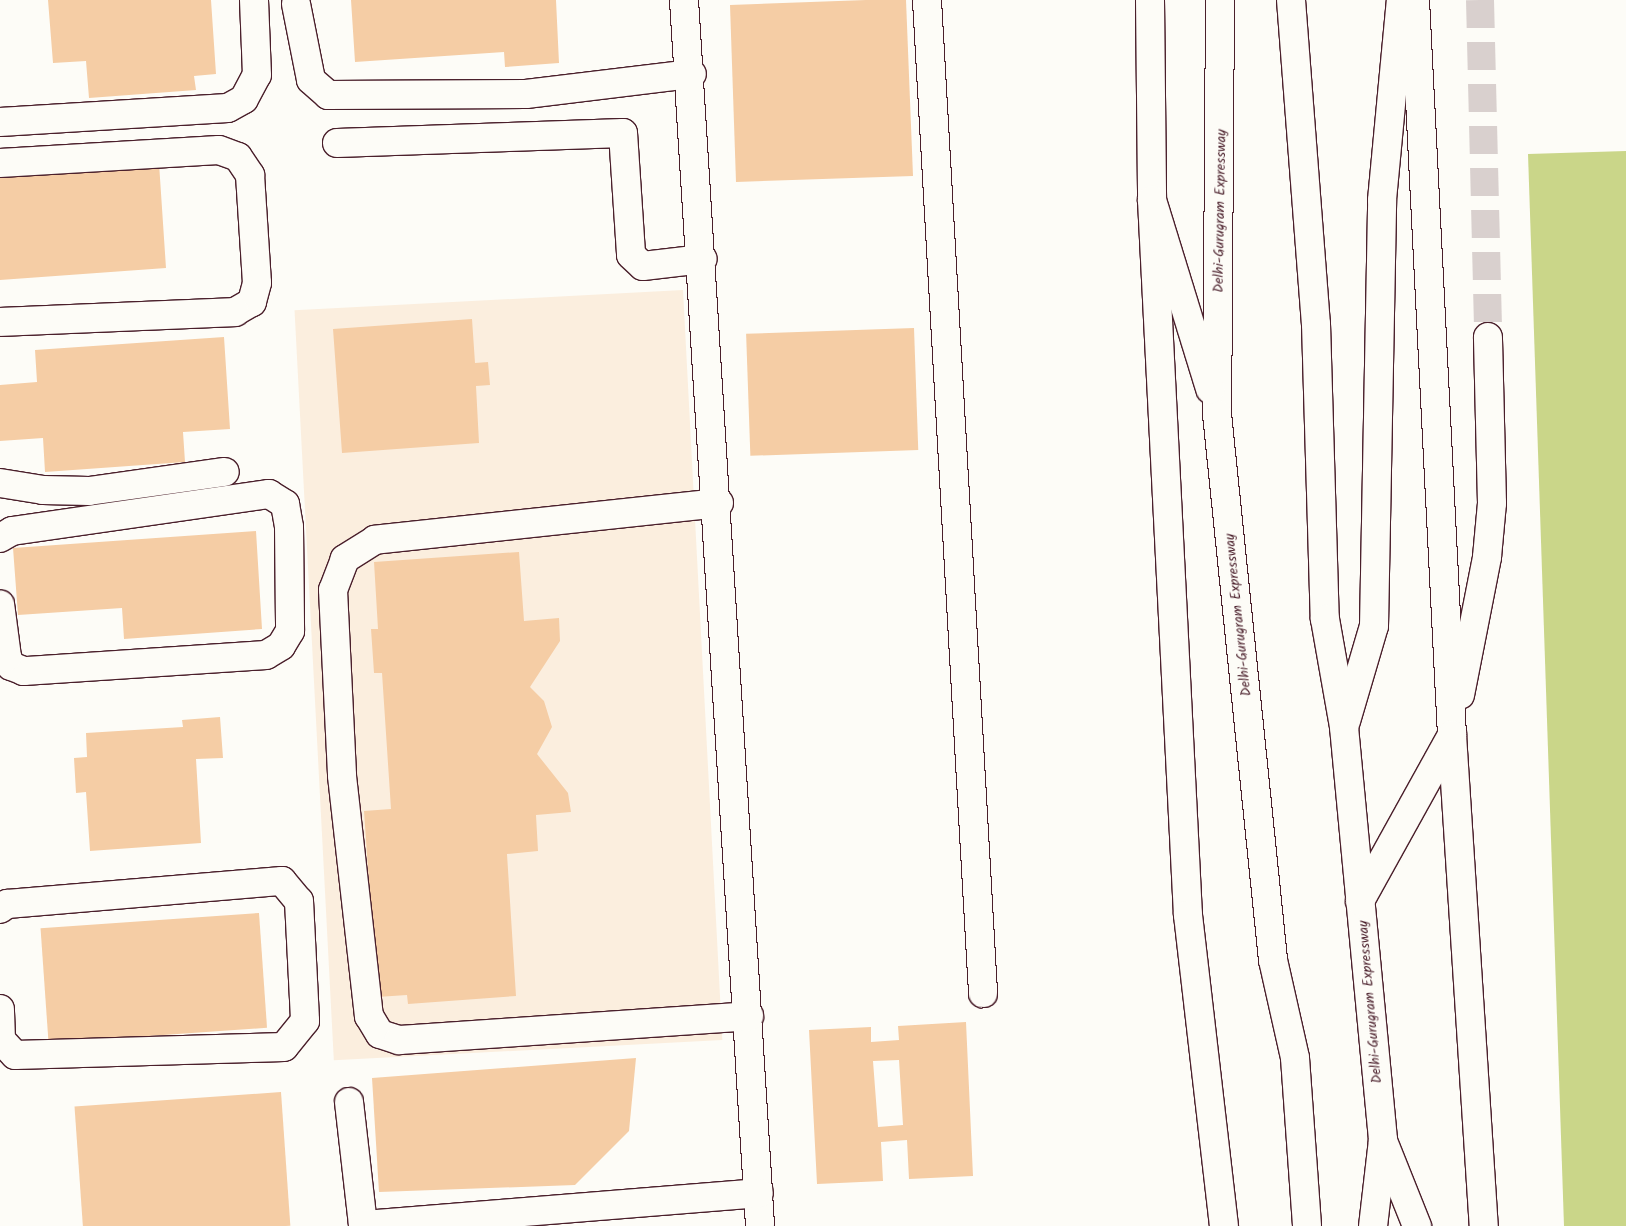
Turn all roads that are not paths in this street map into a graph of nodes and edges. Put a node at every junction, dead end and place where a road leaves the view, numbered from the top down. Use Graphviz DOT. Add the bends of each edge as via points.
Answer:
graph roads {
  1 [pos="254,0"];
  2 [pos="684,0"];
  3 [pos="927,0"];
  4 [pos="1150,0"];
  5 [pos="1220,0"];
  6 [pos="1291,0"];
  7 [pos="1401,0"];
  8 [pos="1415,0"];
  9 [pos="296,4"];
  10 [pos="692,74"];
  11 [pos="0,122"];
  12 [pos="337,142"];
  13 [pos="0,163"];
  14 [pos="1152,200"];
  15 [pos="703,259"];
  16 [pos="0,322"];
  17 [pos="1488,337"];
  18 [pos="1217,414"];
  19 [pos="225,472"];
  20 [pos="0,483"];
  21 [pos="719,504"];
  22 [pos="0,538"];
  23 [pos="0,604"];
  24 [pos="2,644"];
  25 [pos="1344,727"];
  26 [pos="1452,735"];
  27 [pos="1360,901"];
  28 [pos="0,909"];
  29 [pos="982,994"];
  30 [pos="0,1009"];
  31 [pos="0,1014"];
  32 [pos="749,1016"];
  33 [pos="349,1102"];
  34 [pos="1382,1140"];
  35 [pos="759,1193"];
  36 [pos="760,1226"];
  37 [pos="1224,1226"];
  38 [pos="1306,1226"];
  39 [pos="1373,1226"];
  40 [pos="1417,1226"];
  41 [pos="1484,1226"];
  1 -- 11 [label="main road" via="257,75 244,99 228,108"];
  2 -- 10 [label="main road"];
  3 -- 29 [label="main road"];
  4 -- 14 [label="main road"];
  5 -- 18 [label="main road, Delhi-Gurugram Expressway"];
  6 -- 25 [label="main road, Delhi-Gurugram Expressway" via="1316,324 1325,619"];
  7 -- 25 [label="main road" via="1382,200 1374,626"];
  8 -- 26 [label="main road"];
  9 -- 10 [label="main road" via="311,80 328,95 526,94 610,88"];
  10 -- 15 [label="main road"];
  12 -- 15 [label="main road" via="623,133 631,255 643,266"];
  13 -- 16 [label="main road" via="219,150 238,157 250,175 258,283 252,302 235,312"];
  14 -- 18 [label="main road"];
  14 -- 37 [label="main road" via="1188,915"];
  15 -- 21 [label="main road"];
  17 -- 26 [label="main road" via="1491,512 1487,557"];
  18 -- 38 [label="main road, Delhi-Gurugram Expressway" via="1273,960 1295,1058"];
  19 -- 20 [label="main road" via="89,491 43,490"];
  21 -- 32 [label="main road"];
  21 -- 32 [label="main road" via="375,540 345,559 333,590 342,776 369,1016 380,1034 399,1040"];
  22 -- 24 [label="main road" via="12,531 269,494 285,504 289,527 290,631 281,646 266,655 24,672 12,666"];
  23 -- 24 [label="main road"];
  25 -- 27 [label="main road, Delhi-Gurugram Expressway"];
  26 -- 27 [label="main road"];
  26 -- 41 [label="main road"];
  27 -- 34 [label="main road, Delhi-Gurugram Expressway"];
  28 -- 31 [label="main road" via="7,904 282,881 299,901 305,1020 284,1047 15,1056 2,1040"];
  30 -- 31 [label="main road"];
  32 -- 35 [label="main road"];
  33 -- 35 [label="main road" via="363,1225"];
  34 -- 39 [label="main road, Delhi-Gurugram Expressway"];
  34 -- 40 [label="main road"];
  35 -- 36 [label="main road"];
}
